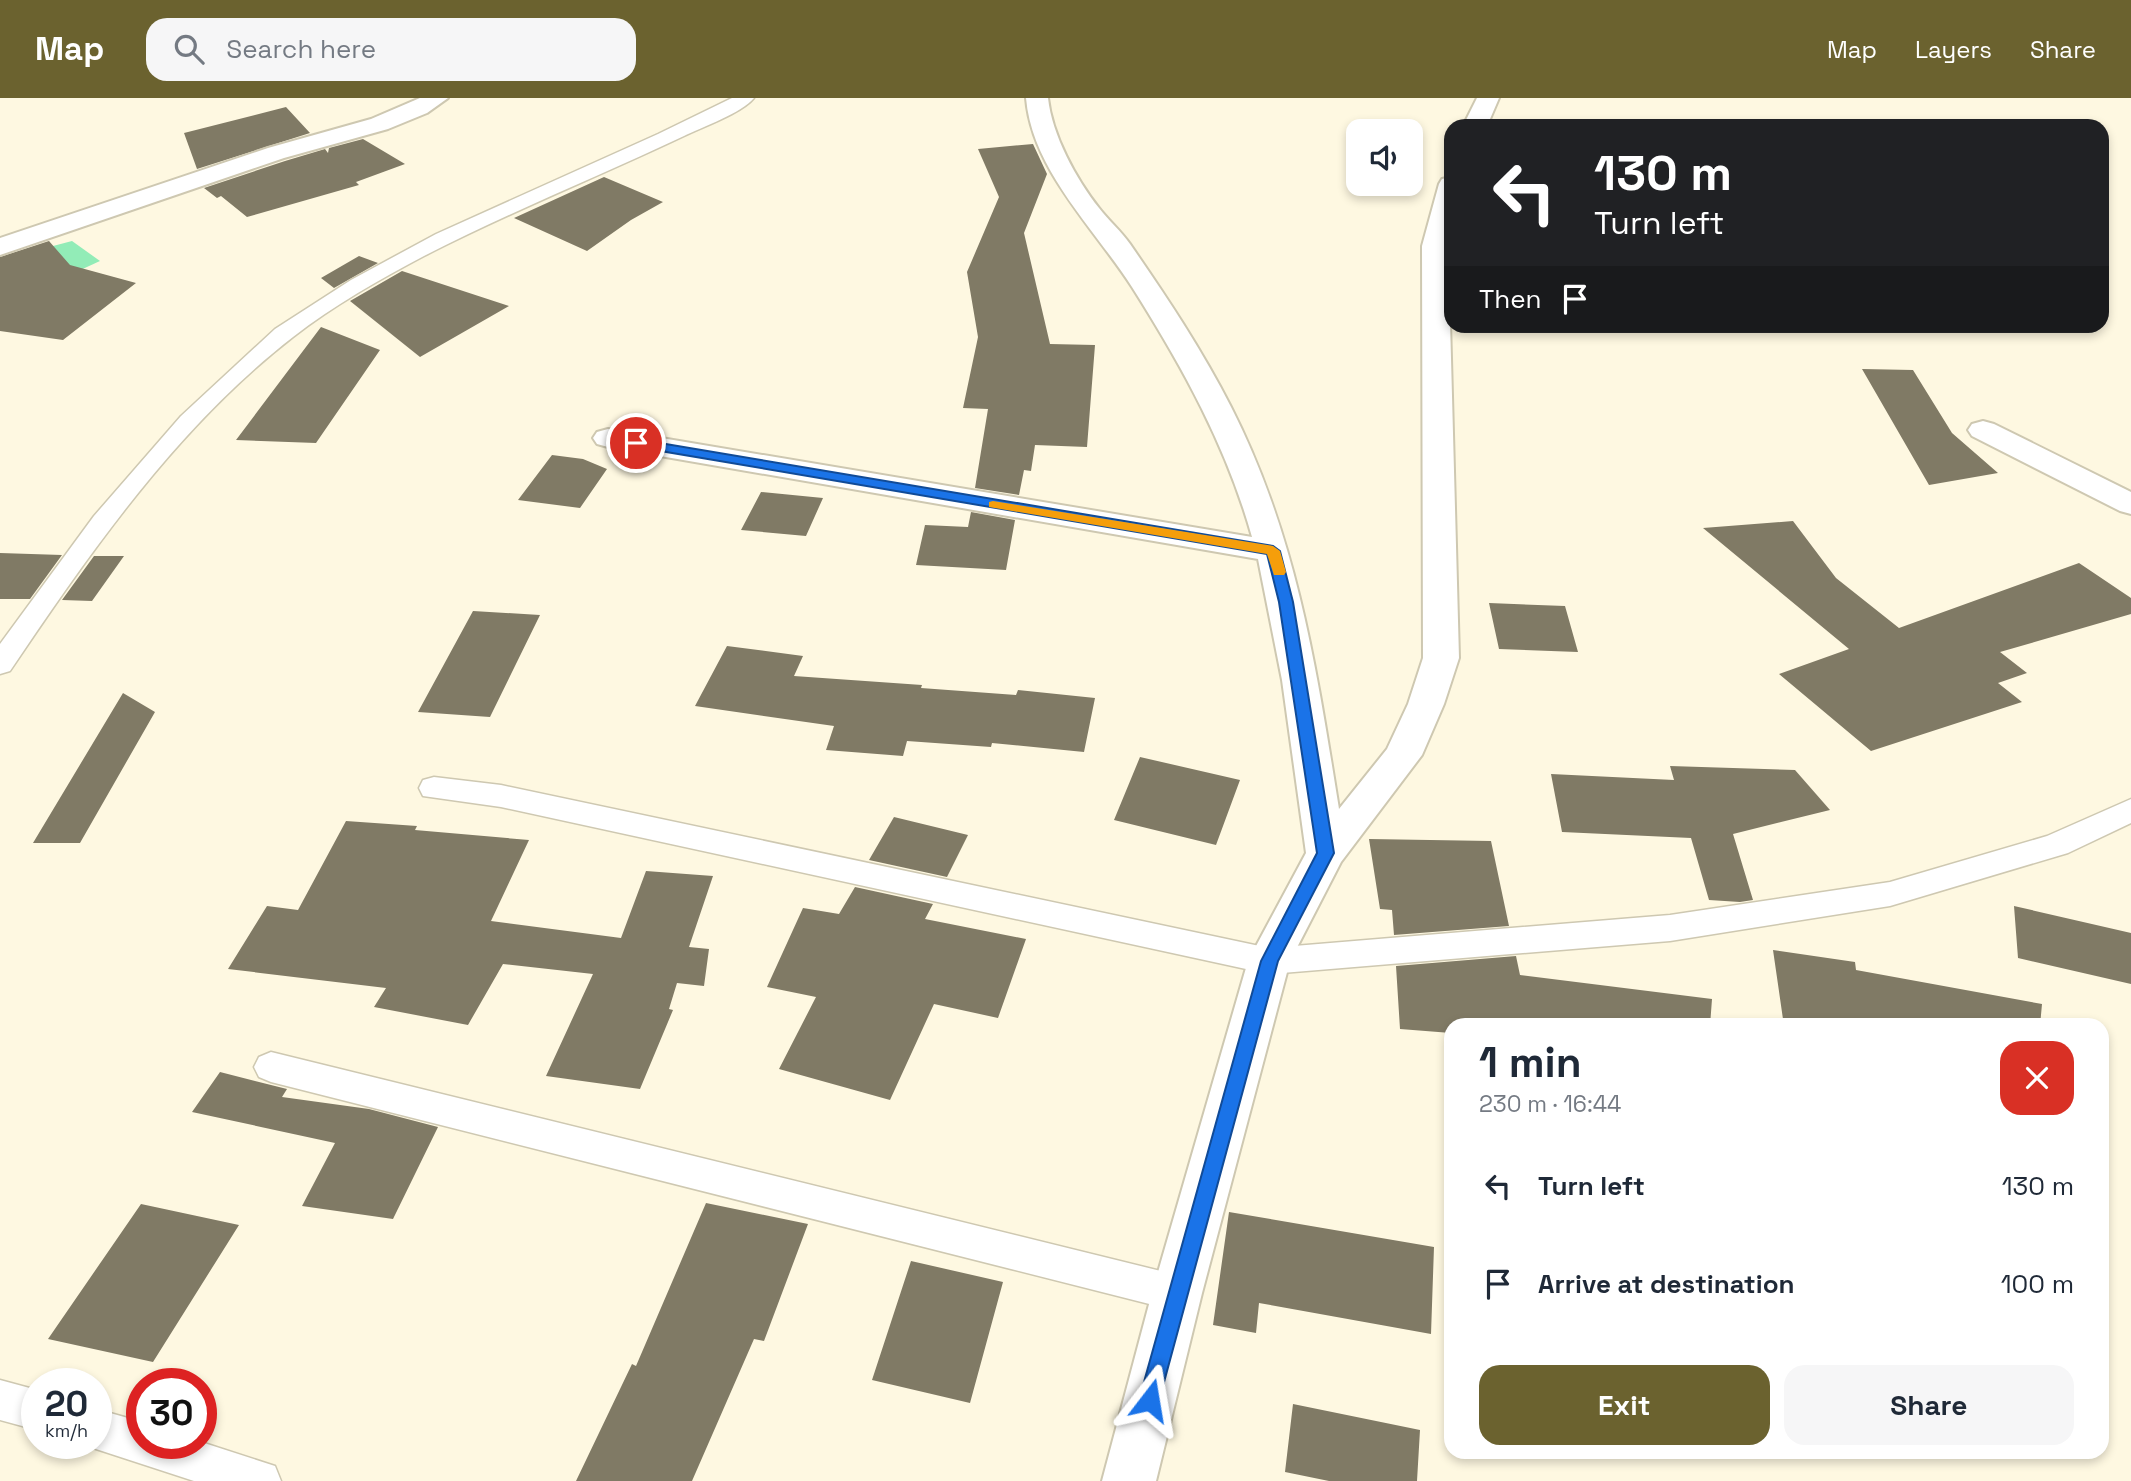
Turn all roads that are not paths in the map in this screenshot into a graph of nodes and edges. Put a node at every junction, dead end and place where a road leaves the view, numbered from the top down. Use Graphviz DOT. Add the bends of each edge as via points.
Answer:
graph roads {
  1 [pos="437,98"];
  2 [pos="745,98"];
  3 [pos="1037,98"];
  4 [pos="1488,98"];
  5 [pos="1478,119"];
  6 [pos="1444,211"];
  7 [pos="0,247"];
  8 [pos="1983,430"];
  9 [pos="608,439"];
  10 [pos="2131,504"];
  11 [pos="1273,551"];
  12 [pos="0,665"];
  13 [pos="434,788"];
  14 [pos="2131,810"];
  15 [pos="1325,853"];
  16 [pos="1269,961"];
  17 [pos="271,1067"];
  18 [pos="1177,1293"];
  19 [pos="0,1400"];
  20 [pos="21,1406"];
  21 [pos="190,1459"];
  22 [pos="260,1481"];
  23 [pos="1129,1481"];
  1 -- 7 [label="street" via="388,119"];
  2 -- 12 [label="lane" via="695,126 439,240 305,318 254,358 179,430 62,573"];
  3 -- 11 [label="street" via="1048,136 1075,190 1119,246 1243,458"];
  4 -- 5 [label="street"];
  6 -- 15 [label="street" via="1435,246 1441,658 1403,755"];
  8 -- 10 [label="street"];
  9 -- 11 [label="street"];
  11 -- 15 [label="street" via="1286,602"];
  13 -- 16 [label="lane" via="501,796"];
  14 -- 16 [label="lane" via="2057,845 1890,894 1670,928"];
  15 -- 16 [label="street"];
  16 -- 18 [label="street"];
  17 -- 18 [label="lane"];
  18 -- 23 [label="street"];
  19 -- 20 [label="lane"];
  21 -- 22 [label="lane"];
}
